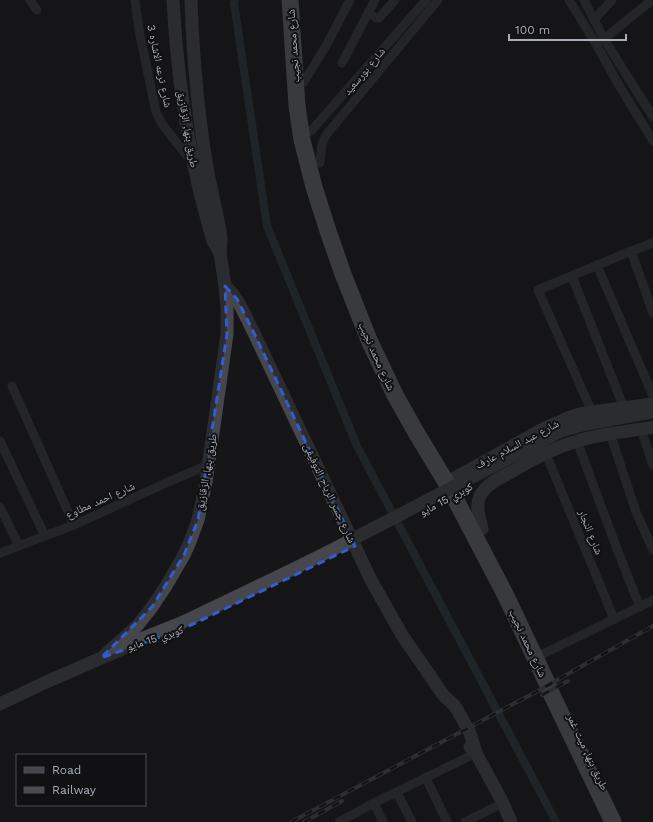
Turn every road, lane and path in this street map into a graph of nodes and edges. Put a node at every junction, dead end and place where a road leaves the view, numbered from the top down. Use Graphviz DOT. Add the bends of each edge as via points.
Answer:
graph roads {
  1 [pos="30,0"];
  2 [pos="135,0"];
  3 [pos="173,0"];
  4 [pos="191,0"];
  5 [pos="290,0"];
  6 [pos="299,0"];
  7 [pos="350,0"];
  8 [pos="375,0"];
  9 [pos="395,0"];
  10 [pos="426,0"];
  11 [pos="438,0"];
  12 [pos="569,0"];
  13 [pos="584,0"];
  14 [pos="612,0"];
  15 [pos="652,0"];
  16 [pos="37,10"];
  17 [pos="368,13"];
  18 [pos="594,20"];
  19 [pos="600,41"];
  20 [pos="342,63"];
  21 [pos="304,82"];
  22 [pos="630,82"];
  23 [pos="620,87"];
  24 [pos="653,117"];
  25 [pos="311,131"];
  26 [pos="652,137"];
  27 [pos="206,153"];
  28 [pos="192,155"];
  29 [pos="320,163"];
  30 [pos="653,243"];
  31 [pos="631,251"];
  32 [pos="220,253"];
  33 [pos="597,265"];
  34 [pos="572,276"];
  35 [pos="226,286"];
  36 [pos="653,313"];
  37 [pos="366,320"];
  38 [pos="253,331"];
  39 [pos="227,334"];
  40 [pos="373,337"];
  41 [pos="12,386"];
  42 [pos="653,396"];
  43 [pos="653,404"];
  44 [pos="624,408"];
  45 [pos="592,412"];
  46 [pos="653,412"];
  47 [pos="653,419"];
  48 [pos="647,428"];
  49 [pos="610,433"];
  50 [pos="0,441"];
  51 [pos="577,441"];
  52 [pos="546,454"];
  53 [pos="208,465"];
  54 [pos="653,465"];
  55 [pos="453,479"];
  56 [pos="0,507"];
  57 [pos="74,525"];
  58 [pos="482,529"];
  59 [pos="45,536"];
  60 [pos="19,546"];
  61 [pos="653,550"];
  62 [pos="0,553"];
  63 [pos="653,600"];
  64 [pos="514,602"];
  65 [pos="640,607"];
  66 [pos="146,614"];
  67 [pos="614,618"];
  68 [pos="183,626"];
  69 [pos="160,632"];
  70 [pos="122,649"];
  71 [pos="543,654"];
  72 [pos="101,658"];
  73 [pos="552,683"];
  74 [pos="0,704"];
  75 [pos="476,753"];
  76 [pos="590,766"];
  77 [pos="426,778"];
  78 [pos="397,793"];
  79 [pos="374,803"];
  80 [pos="503,803"];
  81 [pos="339,822"];
  82 [pos="383,822"];
  83 [pos="412,822"];
  84 [pos="447,822"];
  85 [pos="465,822"];
  86 [pos="511,822"];
  87 [pos="613,822"];
  88 [pos="622,822"];
  1 -- 16 [label="street"];
  2 -- 28 [label="street, شارع ترعه الاشاره 3" via="156,112 162,124 187,156"];
  3 -- 28 [label="main road, طريق بنها, الزقازيق" via="179,74"];
  4 -- 27 [label="main road, طريق بنها, الزقازيق" via="196,79"];
  5 -- 37 [label="highway, شارع محمد نجيب" via="296,106 302,140 328,230"];
  6 -- 21 [label="highway, شارع محمد نجيب"];
  7 -- 21 [label="street"];
  8 -- 17 [label="street"];
  9 -- 17 [label="street" via="379,18"];
  10 -- 25 [label="street, شارع بورسعيد"];
  11 -- 29 [label="street, شارع بورسعيد" via="326,135 322,144"];
  12 -- 19 [label="street"];
  13 -- 18 [label="street"];
  14 -- 18 [label="street"];
  15 -- 19 [label="street"];
  17 -- 20 [label="street"];
  18 -- 19 [label="street"];
  19 -- 22 [label="street"];
  19 -- 23 [label="street"];
  21 -- 25 [label="highway, شارع محمد نجيب"];
  22 -- 23 [label="street"];
  22 -- 24 [label="street"];
  23 -- 26 [label="street"];
  25 -- 29 [label="highway, شارع محمد نجيب"];
  27 -- 28 [label="street"];
  27 -- 32 [label="main road, طريق بنها, الزقازيق" via="220,230"];
  28 -- 32 [label="main road, طريق بنها, الزقازيق" via="210,231"];
  29 -- 37 [label="highway, شارع محمد نجيب"];
  30 -- 31 [label="street"];
  31 -- 33 [label="street"];
  31 -- 36 [label="street"];
  32 -- 35 [label="main road, طريق بنها, الزقازيق"];
  33 -- 34 [label="street"];
  33 -- 42 [label="street"];
  34 -- 44 [label="street"];
  34 -- 45 [label="street" via="538,291"];
  35 -- 38 [label="main road, شارع جسر الرياح التوفيقى" via="231,290"];
  35 -- 39 [label="main road, طريق بنها, الزقازيق"];
  37 -- 40 [label="highway, شارع محمد نجيب"];
  38 -- 39 [label="main road" via="242,327"];
  38 -- 75 [label="main road, شارع جسر الرياح التوفيقى" via="371,580 402,635 468,728"];
  39 -- 53 [label="main road, طريق بنها, الزقازيق"];
  40 -- 55 [label="highway, شارع محمد نجيب" via="426,436"];
  40 -- 64 [label="highway, شارع محمد نجيب" via="395,395"];
  41 -- 57 [label="street"];
  43 -- 44 [label="main road, شارع عبد السلام عارف"];
  44 -- 45 [label="main road, شارع عبد السلام عارف"];
  45 -- 55 [label="main road, شارع عبد السلام عارف" via="568,418 545,428"];
  46 -- 68 [label="main road, كوبري 15 مايو, bridge" via="561,431"];
  47 -- 68 [label="main road, كوبري 15 مايو" via="583,431 549,444 256,596"];
  48 -- 49 [label="main road, شارع عبد السلام عارف"];
  48 -- 54 [label="street"];
  49 -- 51 [label="main road, شارع عبد السلام عارف"];
  49 -- 61 [label="street" via="636,512"];
  50 -- 59 [label="street"];
  51 -- 52 [label="main road, شارع عبد السلام عارف"];
  51 -- 65 [label="street"];
  52 -- 58 [label="main road, شارع عبد السلام عارف" via="489,485 483,492 478,501"];
  52 -- 67 [label="street, شارع النجار"];
  53 -- 57 [label="street, شارع احمد مطاوع"];
  53 -- 66 [label="main road, طريق بنها, الزقازيق" via="198,520 189,544 166,586"];
  55 -- 58 [label="highway, شارع محمد نجيب"];
  56 -- 60 [label="street"];
  57 -- 59 [label="street, شارع احمد مطاوع"];
  58 -- 64 [label="highway, شارع محمد نجيب"];
  59 -- 60 [label="street, شارع احمد مطاوع"];
  60 -- 62 [label="street, شارع احمد مطاوع"];
  63 -- 65 [label="street"];
  64 -- 71 [label="highway, شارع محمد نجيب"];
  64 -- 73 [label="highway, شارع محمد نجيب"];
  65 -- 67 [label="street"];
  66 -- 69 [label="main road" via="150,625"];
  66 -- 72 [label="main road, طريق بنها, الزقازيق" via="137,626"];
  67 -- 71 [label="street"];
  68 -- 69 [label="main road, كوبري 15 مايو"];
  68 -- 70 [label="main road, كوبري 15 مايو" via="142,645"];
  69 -- 70 [label="main road, كوبري 15 مايو"];
  70 -- 72 [label="main road, طريق بنها, الزقازيق"];
  71 -- 73 [label="highway, شارع محمد نجيب"];
  72 -- 74 [label="main road, طريق بنها, الزقازيق"];
  73 -- 76 [label="highway, طريق بنها, ميت غمر" via="558,686"];
  75 -- 77 [label="street"];
  75 -- 80 [label="main road, شارع جسر الرياح التوفيقى"];
  76 -- 87 [label="highway, طريق بنها, ميت غمر"];
  76 -- 88 [label="highway, طريق بنها, ميت غمر"];
  77 -- 78 [label="street"];
  77 -- 84 [label="street"];
  78 -- 79 [label="street"];
  78 -- 83 [label="street"];
  79 -- 81 [label="street"];
  79 -- 82 [label="street"];
  80 -- 85 [label="street"];
  80 -- 86 [label="main road, شارع جسر الرياح التوفيقى"];
}
